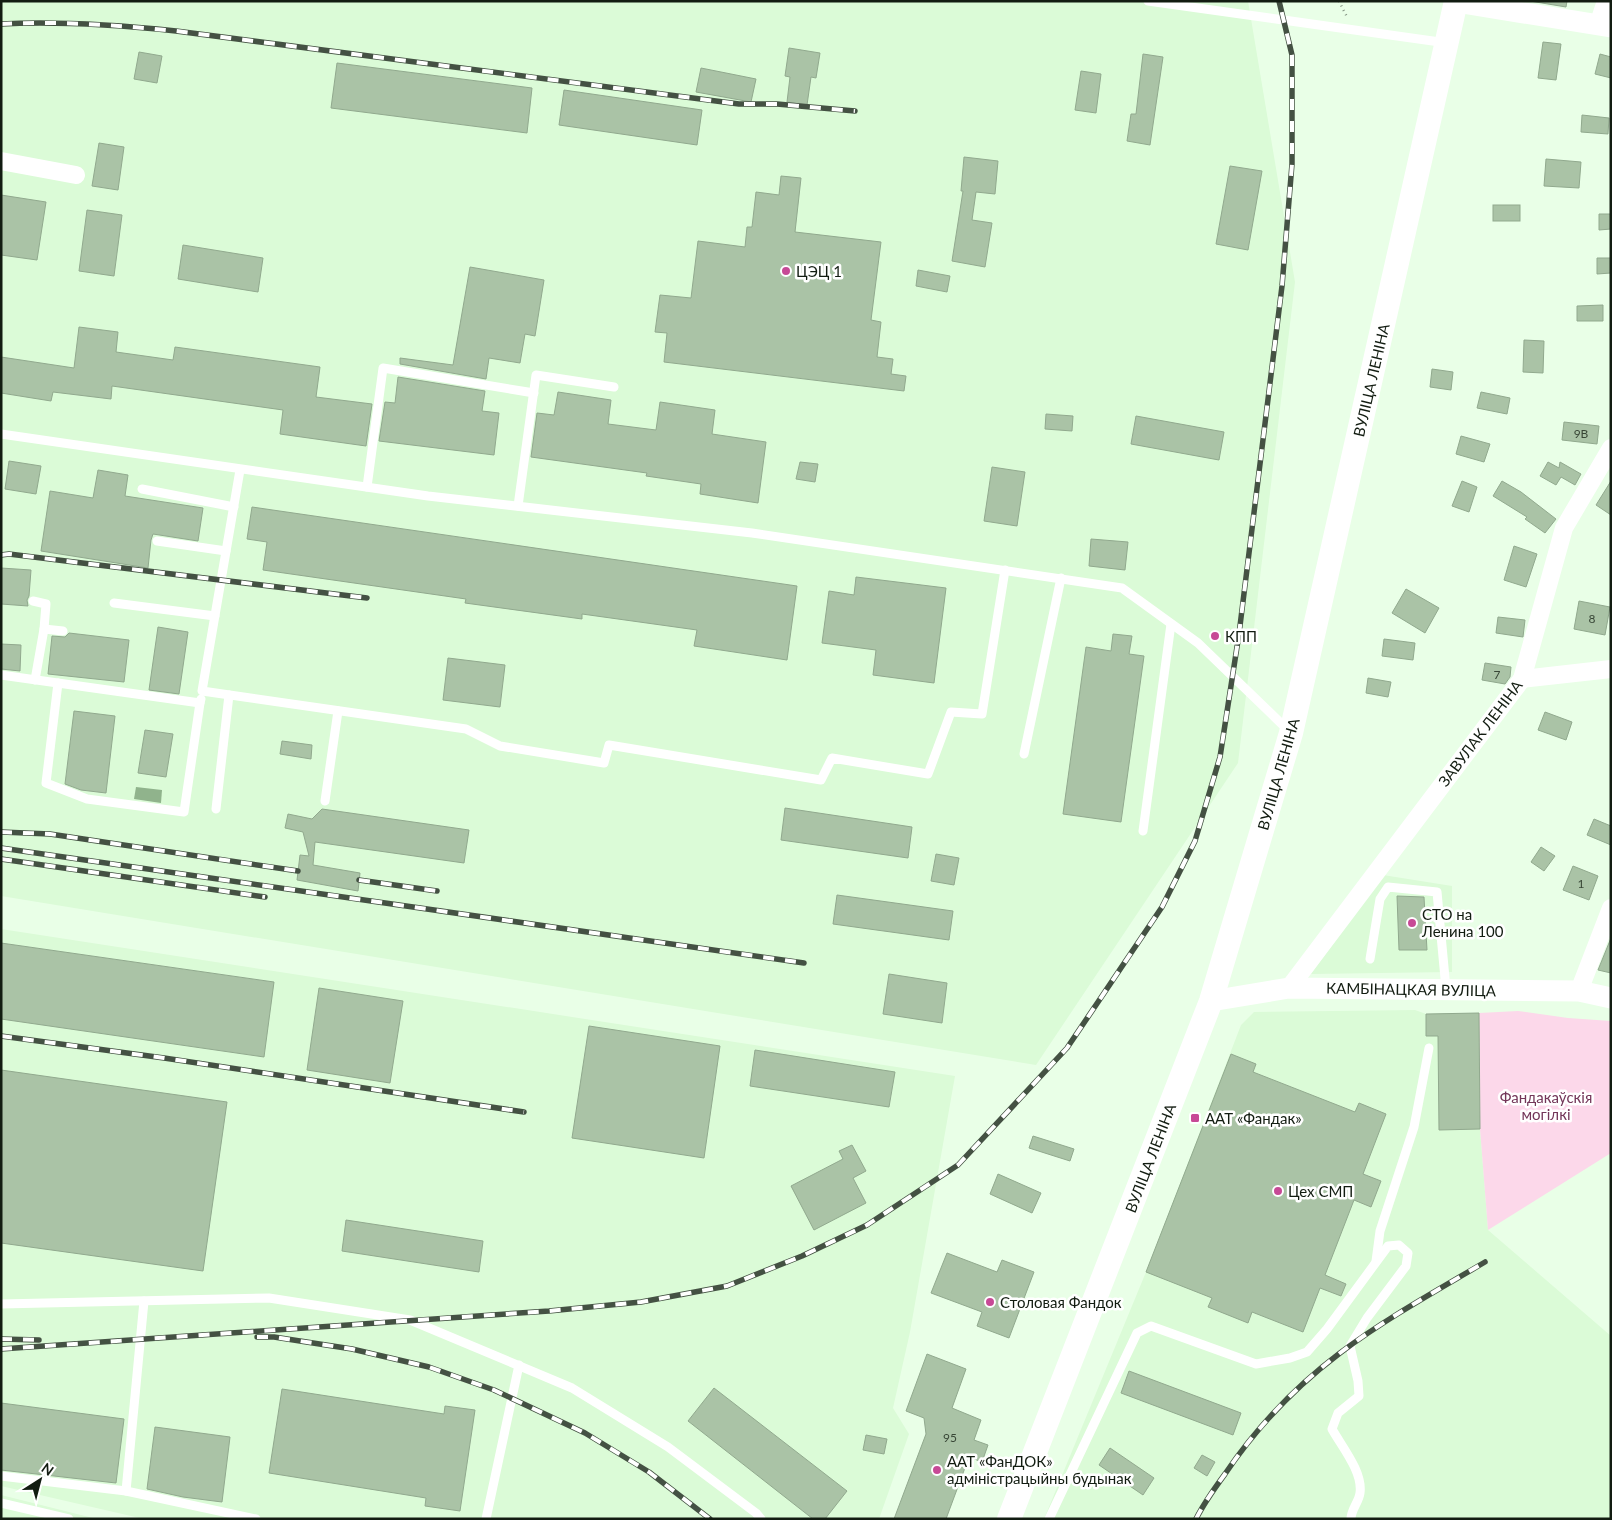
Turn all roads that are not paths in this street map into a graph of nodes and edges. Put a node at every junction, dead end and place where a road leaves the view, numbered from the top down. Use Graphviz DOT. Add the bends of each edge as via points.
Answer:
graph roads {
  1 [pos="1148,1"];
  2 [pos="1220,1"];
  3 [pos="1606,1"];
  4 [pos="1456,2"];
  5 [pos="1219,11"];
  6 [pos="1604,26"];
  7 [pos="1447,43"];
  8 [pos="1,161"];
  9 [pos="76,174"];
  10 [pos="614,387"];
  11 [pos="534,393"];
  12 [pos="1,434"];
  13 [pos="1611,448"];
  14 [pos="240,470"];
  15 [pos="367,487"];
  16 [pos="142,489"];
  17 [pos="518,506"];
  18 [pos="234,507"];
  19 [pos="157,541"];
  20 [pos="226,551"];
  21 [pos="1005,570"];
  22 [pos="1061,578"];
  23 [pos="33,601"];
  24 [pos="114,603"];
  25 [pos="215,616"];
  26 [pos="1171,624"];
  27 [pos="44,629"];
  28 [pos="63,631"];
  29 [pos="1611,668"];
  30 [pos="1,675"];
  31 [pos="1522,679"];
  32 [pos="35,680"];
  33 [pos="58,683"];
  34 [pos="202,691"];
  35 [pos="229,695"];
  36 [pos="200,703"];
  37 [pos="338,711"];
  38 [pos="1290,733"];
  39 [pos="1024,754"];
  40 [pos="325,801"];
  41 [pos="216,809"];
  42 [pos="1143,831"];
  43 [pos="1611,908"];
  44 [pos="1370,959"];
  45 [pos="1289,988"];
  46 [pos="1446,990"];
  47 [pos="1579,991"];
  48 [pos="1611,998"];
  49 [pos="1211,1001"];
  50 [pos="1428,1048"];
  51 [pos="1376,1263"];
  52 [pos="144,1301"];
  53 [pos="1,1304"];
  54 [pos="519,1366"];
  55 [pos="1,1476"];
  56 [pos="126,1491"];
  57 [pos="1,1503"];
  58 [pos="69,1519"];
  59 [pos="256,1519"];
  60 [pos="486,1519"];
  61 [pos="761,1519"];
  62 [pos="1009,1519"];
  63 [pos="1049,1519"];
  64 [pos="1351,1519"];
  1 -- 5 [label="lane"];
  2 -- 5 [label="lane"];
  3 -- 6 [label="street"];
  4 -- 6 [label="street"];
  4 -- 7 [label="main road, ВУЛІЦА ЛЕНІНА"];
  5 -- 7 [label="lane"];
  7 -- 38 [label="main road, ВУЛІЦА ЛЕНІНА"];
  8 -- 9 [label="street"];
  10 -- 11 [label="lane" via="536,374"];
  11 -- 15 [label="lane" via="383,368"];
  11 -- 17 [label="lane"];
  12 -- 14 [label="lane"];
  13 -- 31 [label="street, ЗАВУЛАК ЛЕНІНА" via="1564,528"];
  14 -- 15 [label="lane"];
  14 -- 18 [label="lane"];
  15 -- 17 [label="lane"];
  16 -- 18 [label="lane"];
  17 -- 21 [label="lane" via="752,533"];
  18 -- 20 [label="lane"];
  19 -- 20 [label="lane"];
  20 -- 25 [label="lane"];
  21 -- 22 [label="lane"];
  21 -- 37 [label="lane" via="982,714 951,712 928,774 832,758 821,780 609,745 604,763 500,746 466,729"];
  22 -- 26 [label="lane" via="1122,588"];
  22 -- 39 [label="lane"];
  23 -- 27 [label="lane" via="46,604"];
  24 -- 25 [label="lane"];
  25 -- 34 [label="lane"];
  26 -- 38 [label="lane" via="1198,643"];
  26 -- 42 [label="lane"];
  27 -- 28 [label="lane"];
  27 -- 32 [label="lane"];
  29 -- 31 [label="street"];
  30 -- 32 [label="lane"];
  31 -- 45 [label="street, ЗАВУЛАК ЛЕНІНА"];
  32 -- 33 [label="lane"];
  33 -- 36 [label="lane"];
  33 -- 36 [label="lane" via="46,783 87,799 184,812"];
  34 -- 35 [label="lane"];
  34 -- 36 [label="lane"];
  35 -- 37 [label="lane"];
  35 -- 41 [label="lane"];
  37 -- 40 [label="lane"];
  38 -- 49 [label="main road, ВУЛІЦА ЛЕНІНА"];
  43 -- 47 [label="street"];
  44 -- 46 [label="lane" via="1380,899 1388,887 1438,892"];
  45 -- 46 [label="street, КАМБІНАЦКАЯ ВУЛІЦА"];
  45 -- 49 [label="street, КАМБІНАЦКАЯ ВУЛІЦА"];
  46 -- 47 [label="street, КАМБІНАЦКАЯ ВУЛІЦА"];
  47 -- 48 [label="street, КАМБІНАЦКАЯ ВУЛІЦА"];
  49 -- 62 [label="main road, ВУЛІЦА ЛЕНІНА"];
  50 -- 51 [label="lane" via="1414,1127 1380,1231"];
  51 -- 63 [label="lane" via="1307,1352 1290,1358 1256,1364 1151,1326 1137,1333"];
  51 -- 64 [label="lane" via="1388,1246 1399,1245 1408,1253 1406,1266 1350,1346 1359,1396 1338,1413 1332,1429 1359,1477 1360,1494"];
  52 -- 53 [label="lane"];
  52 -- 54 [label="lane" via="269,1298 410,1320"];
  52 -- 56 [label="lane"];
  54 -- 60 [label="lane"];
  54 -- 61 [label="lane" via="572,1388 660,1442"];
  55 -- 56 [label="lane"];
  56 -- 59 [label="lane"];
  57 -- 58 [label="lane"];
}
